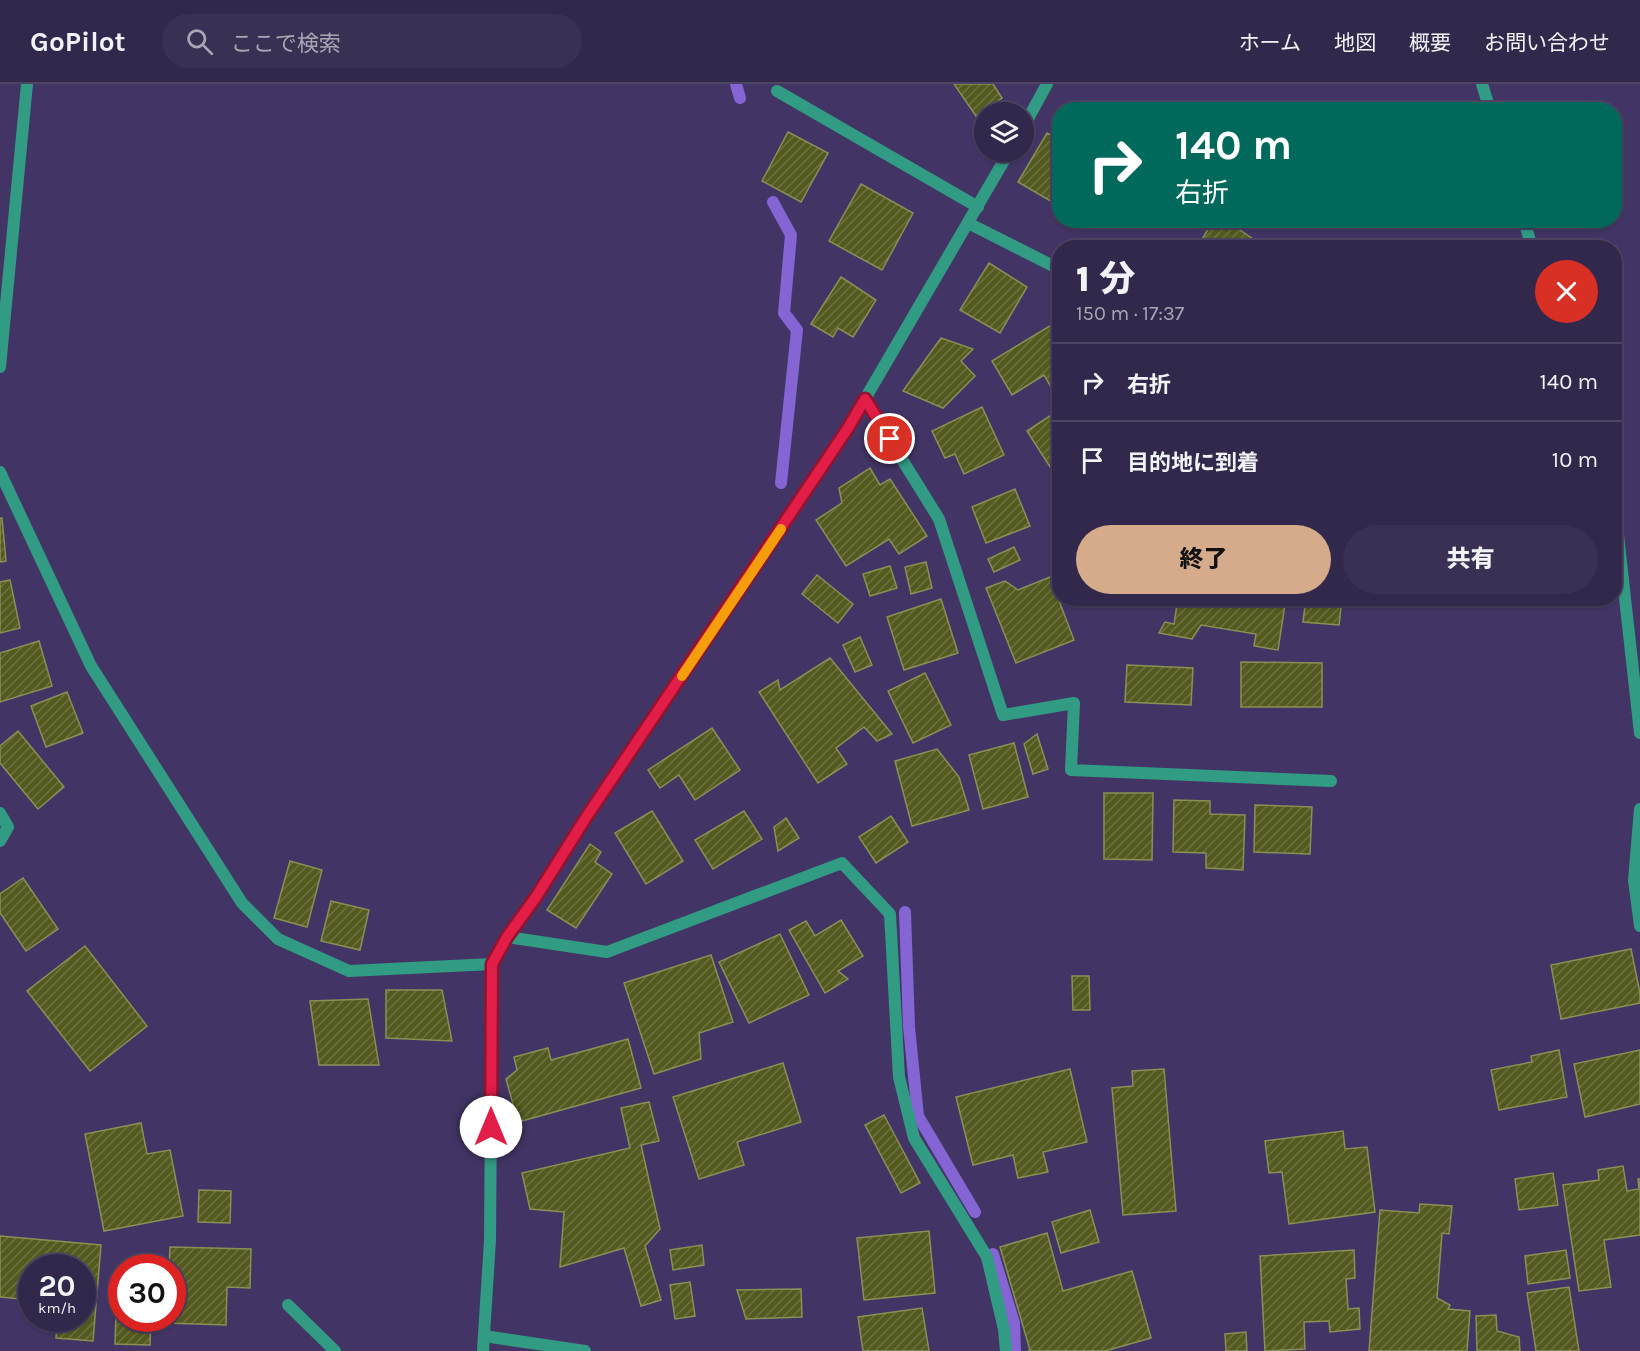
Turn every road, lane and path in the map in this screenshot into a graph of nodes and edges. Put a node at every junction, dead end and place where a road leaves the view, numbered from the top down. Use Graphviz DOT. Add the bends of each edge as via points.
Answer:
graph roads {
  1 [pos="27,84"];
  2 [pos="1047,84"];
  3 [pos="1482,84"];
  4 [pos="777,91"];
  5 [pos="1488,102"];
  6 [pos="1034,108"];
  7 [pos="1003,162"];
  8 [pos="978,207"];
  9 [pos="968,223"];
  10 [pos="1052,265"];
  11 [pos="0,367"];
  12 [pos="865,399"];
  13 [pos="0,472"];
  14 [pos="1622,571"];
  15 [pos="1640,733"];
  16 [pos="1331,781"];
  17 [pos="1640,809"];
  18 [pos="0,813"];
  19 [pos="0,841"];
  20 [pos="1640,926"];
  21 [pos="507,937"];
  22 [pos="492,964"];
  23 [pos="288,1305"];
  24 [pos="484,1336"];
  25 [pos="335,1351"];
  26 [pos="483,1351"];
  27 [pos="585,1351"];
  28 [pos="1006,1351"];
  1 -- 11 [label="street"];
  2 -- 6 [label="street"];
  3 -- 5 [label="street"];
  4 -- 8 [label="street"];
  7 -- 8 [label="street"];
  8 -- 9 [label="street"];
  9 -- 10 [label="street"];
  9 -- 12 [label="street"];
  12 -- 16 [label="street" via="939,519 1003,715 1074,703 1071,770"];
  12 -- 21 [label="street"];
  13 -- 22 [label="street" via="91,666 242,903 278,939 349,971"];
  14 -- 15 [label="street"];
  17 -- 20 [label="street" via="1634,880"];
  18 -- 19 [label="street" via="8,827"];
  21 -- 22 [label="street"];
  21 -- 28 [label="street" via="607,952 843,863 890,914 898,1077 914,1138 987,1257"];
  22 -- 24 [label="street" via="490,1240"];
  23 -- 25 [label="street"];
  24 -- 26 [label="street"];
  24 -- 27 [label="street"];
}
